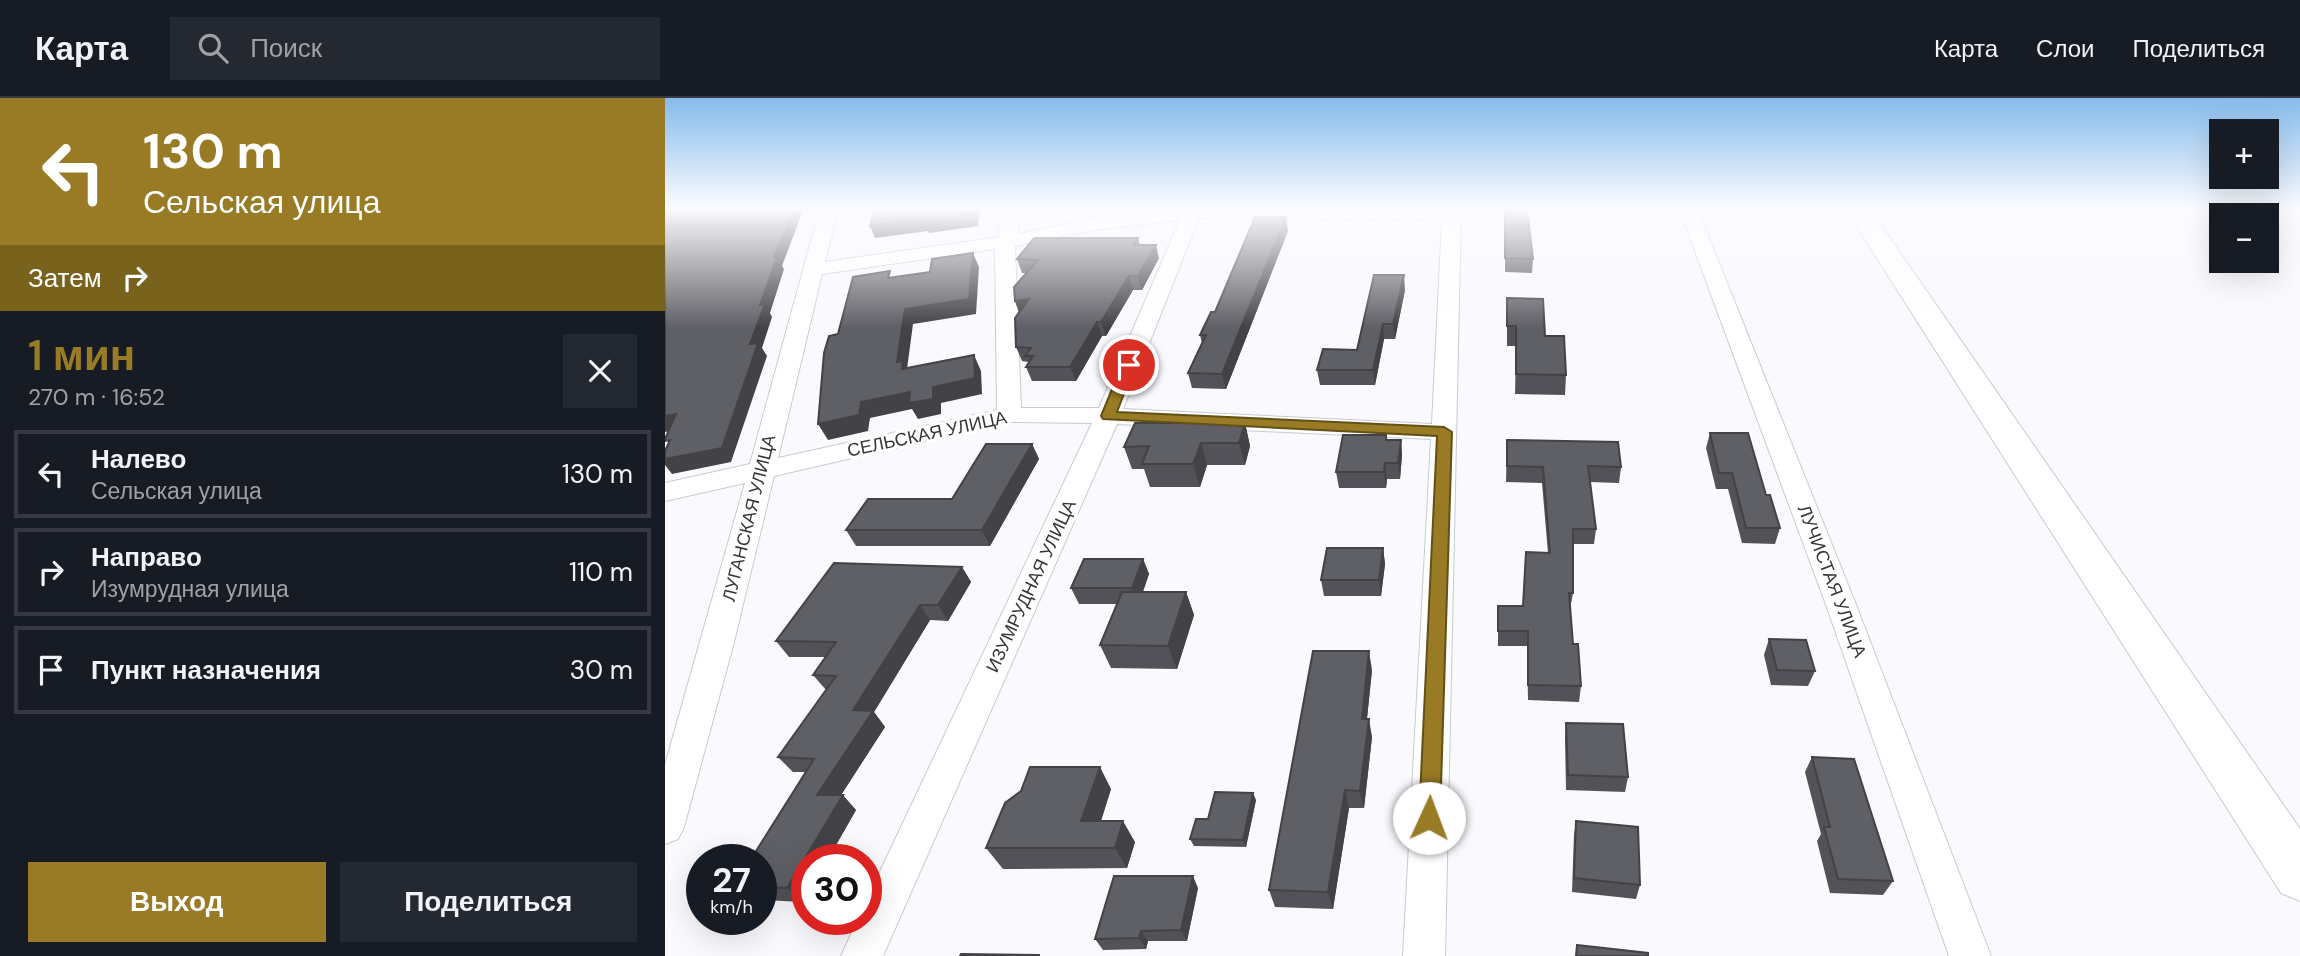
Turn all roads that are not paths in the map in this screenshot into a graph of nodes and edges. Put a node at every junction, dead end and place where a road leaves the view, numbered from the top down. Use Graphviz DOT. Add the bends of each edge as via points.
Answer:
graph roads {
  1 [pos="817,248"];
  2 [pos="963,248"];
  3 [pos="1005,248"];
  4 [pos="1176,248"];
  5 [pos="1451,248"];
  6 [pos="1703,248"];
  7 [pos="1884,248"];
  8 [pos="811,270"];
  9 [pos="1009,415"];
  10 [pos="1108,416"];
  11 [pos="1444,432"];
  12 [pos="761,469"];
  13 [pos="665,492"];
  14 [pos="665,827"];
  15 [pos="2300,874"];
  16 [pos="862,956"];
  17 [pos="1424,956"];
  18 [pos="1970,956"];
  1 -- 8 [label="street, ЛУГАНСКАЯ УЛИЦА"];
  2 -- 8 [label="street"];
  3 -- 9 [label="street"];
  4 -- 10 [label="street, ИЗУМРУДНАЯ УЛИЦА"];
  5 -- 11 [label="street"];
  6 -- 18 [label="street, ЛУЧИСТАЯ УЛИЦА"];
  7 -- 15 [label="main road"];
  8 -- 12 [label="street, ЛУГАНСКАЯ УЛИЦА"];
  9 -- 10 [label="street, СЕЛЬСКАЯ УЛИЦА"];
  9 -- 12 [label="street, СЕЛЬСКАЯ УЛИЦА"];
  10 -- 11 [label="street, СЕЛЬСКАЯ УЛИЦА"];
  10 -- 16 [label="street, ИЗУМРУДНАЯ УЛИЦА"];
  11 -- 17 [label="street"];
  12 -- 13 [label="street, СЕЛЬСКАЯ УЛИЦА"];
  12 -- 14 [label="street, ЛУГАНСКАЯ УЛИЦА"];
}
